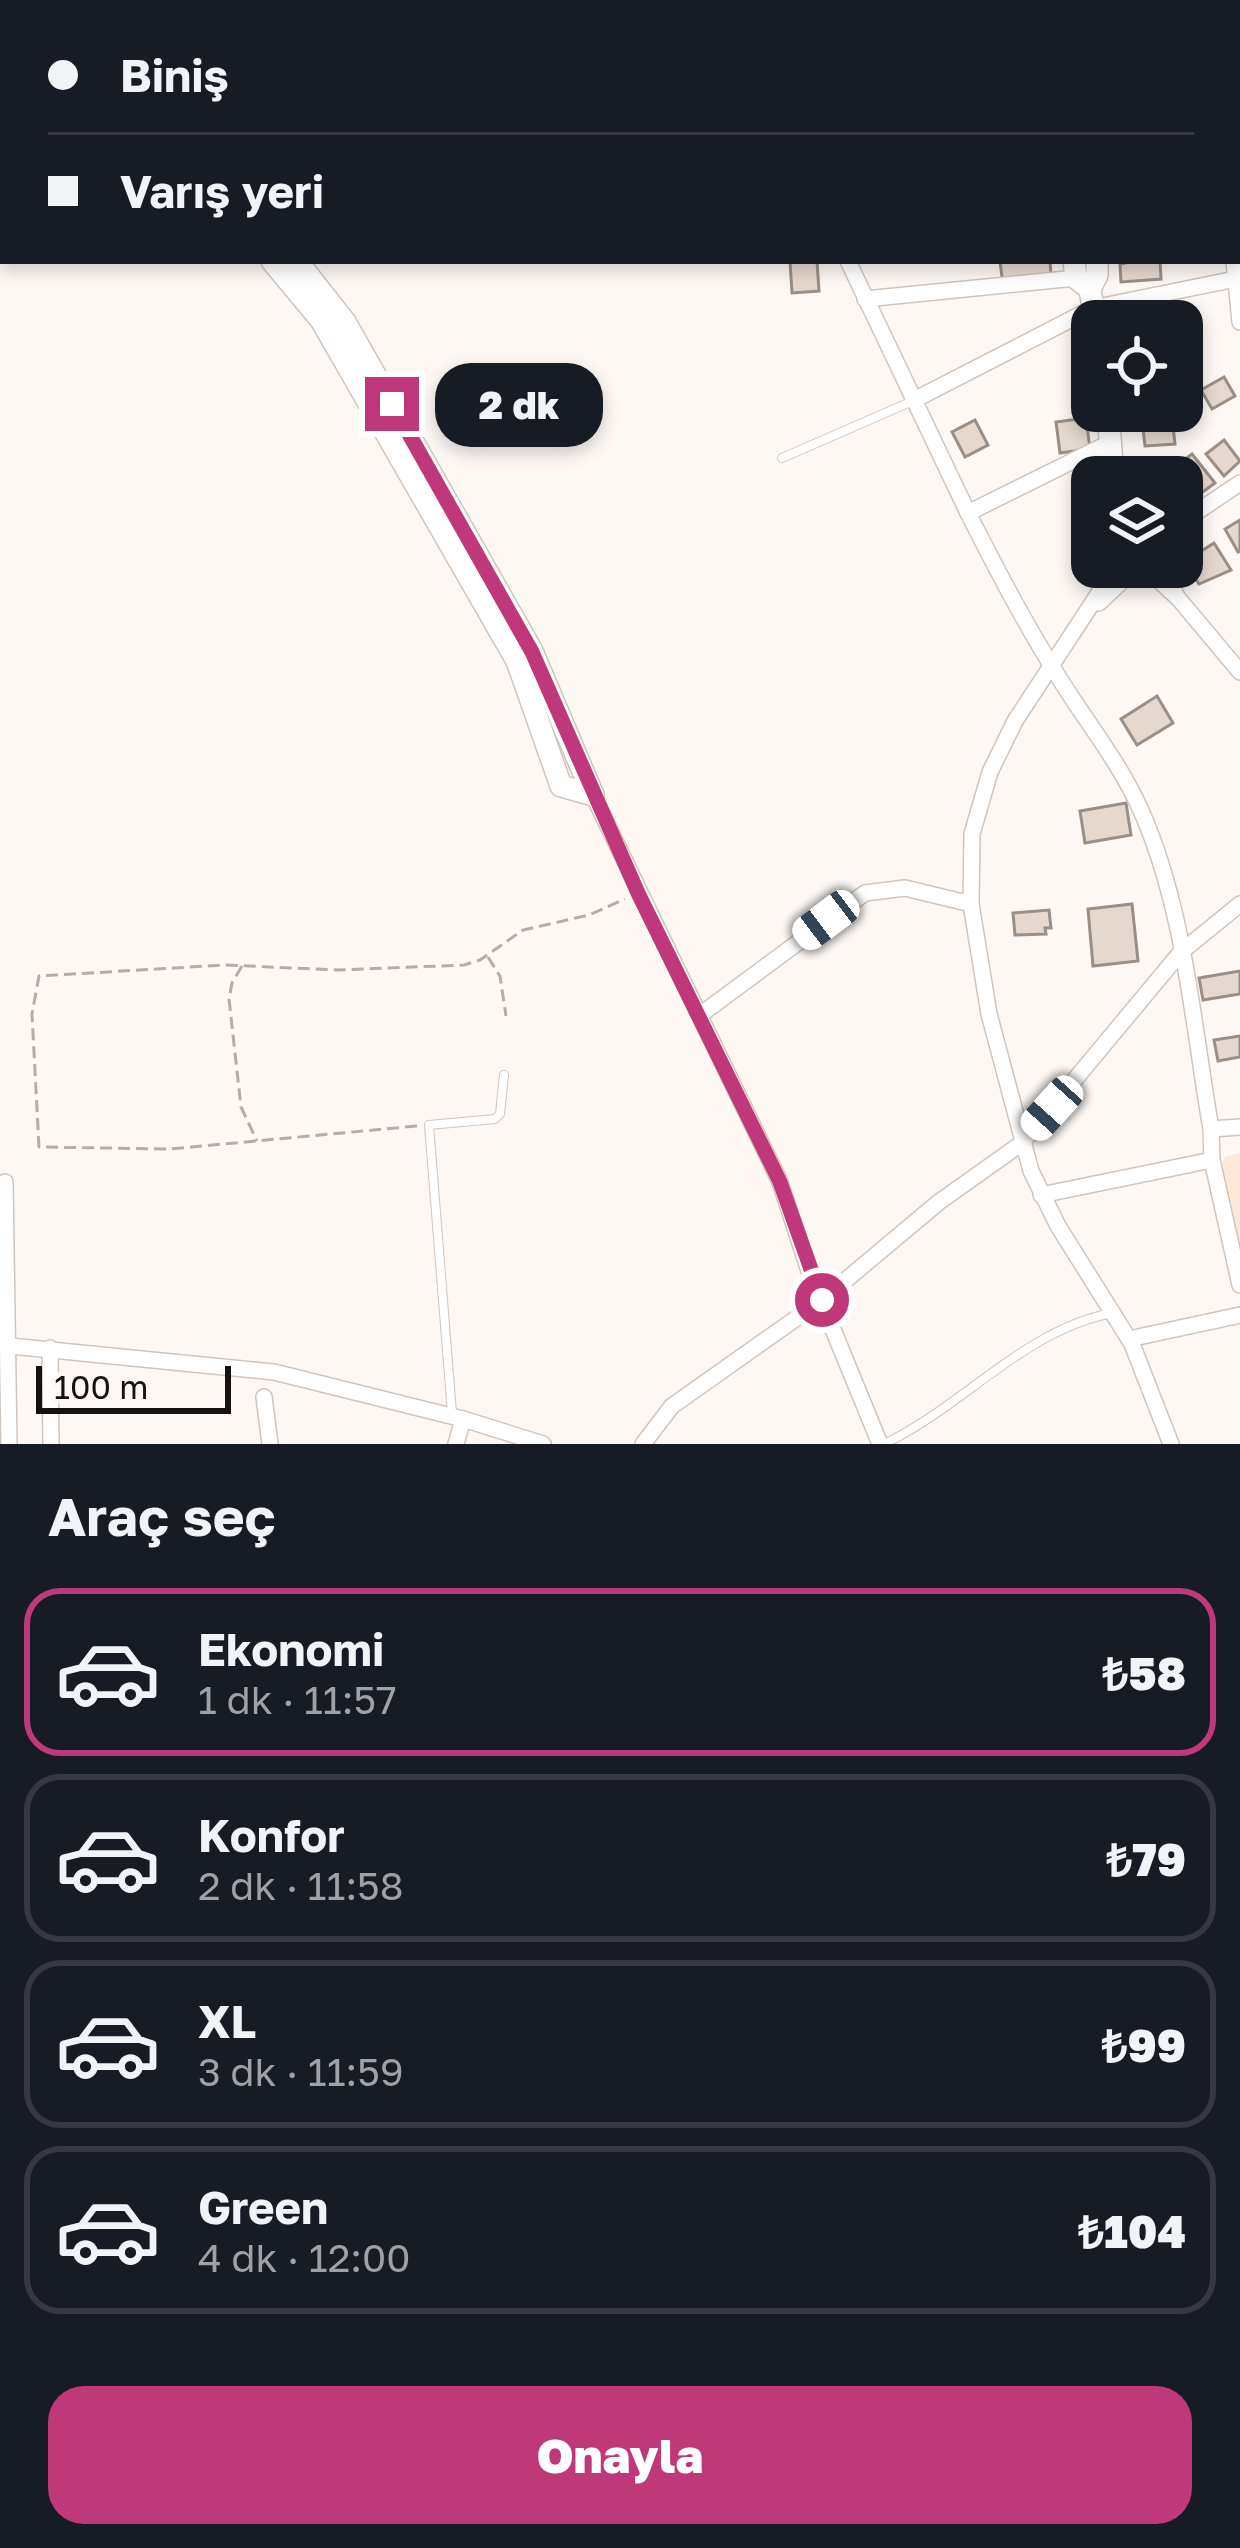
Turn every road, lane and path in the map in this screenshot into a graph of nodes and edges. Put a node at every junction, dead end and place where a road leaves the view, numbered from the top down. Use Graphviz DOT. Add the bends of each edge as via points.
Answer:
graph roads {
  1 [pos="274,264"];
  2 [pos="302,264"];
  3 [pos="849,264"];
  4 [pos="1097,264"];
  5 [pos="1237,279"];
  6 [pos="1086,291"];
  7 [pos="865,299"];
  8 [pos="1240,322"];
  9 [pos="916,399"];
  10 [pos="1111,432"];
  11 [pos="1113,446"];
  12 [pos="1113,456"];
  13 [pos="1116,456"];
  14 [pos="782,458"];
  15 [pos="1240,483"];
  16 [pos="1203,508"];
  17 [pos="968,513"];
  18 [pos="1103,588"];
  19 [pos="1115,588"];
  20 [pos="1166,588"];
  21 [pos="1173,588"];
  22 [pos="1178,598"];
  23 [pos="1091,608"];
  24 [pos="1051,663"];
  25 [pos="1240,672"];
  26 [pos="593,795"];
  27 [pos="638,893"];
  28 [pos="971,904"];
  29 [pos="1240,904"];
  30 [pos="1181,952"];
  31 [pos="487,956"];
  32 [pos="243,965"];
  33 [pos="700,1015"];
  34 [pos="506,1016"];
  35 [pos="504,1075"];
  36 [pos="429,1125"];
  37 [pos="1240,1126"];
  38 [pos="1211,1129"];
  39 [pos="1022,1142"];
  40 [pos="257,1143"];
  41 [pos="1211,1160"];
  42 [pos="5,1183"];
  43 [pos="1041,1195"];
  44 [pos="1240,1285"];
  45 [pos="822,1300"];
  46 [pos="1114,1313"];
  47 [pos="1240,1315"];
  48 [pos="1129,1339"];
  49 [pos="3,1346"];
  50 [pos="50,1348"];
  51 [pos="264,1397"];
  52 [pos="458,1417"];
  53 [pos="644,1443"];
  54 [pos="9,1444"];
  55 [pos="51,1444"];
  56 [pos="270,1444"];
  57 [pos="456,1444"];
  58 [pos="543,1444"];
  59 [pos="622,1444"];
  60 [pos="882,1444"];
  61 [pos="1171,1444"];
  1 -- 26 [label="street" via="321,320 517,661 561,786"];
  2 -- 26 [label="street" via="345,322 532,652"];
  3 -- 7 [label="street"];
  4 -- 6 [label="street"];
  5 -- 6 [label="street"];
  5 -- 8 [label="street"];
  6 -- 7 [label="street"];
  6 -- 9 [label="street"];
  7 -- 9 [label="street"];
  9 -- 14 [label="lane"];
  9 -- 17 [label="street"];
  10 -- 11 [label="street"];
  11 -- 12 [label="street"];
  11 -- 13 [label="street"];
  11 -- 17 [label="street"];
  15 -- 16 [label="street"];
  17 -- 24 [label="street"];
  18 -- 23 [label="street"];
  19 -- 23 [label="street"];
  20 -- 22 [label="street"];
  21 -- 22 [label="street"];
  22 -- 25 [label="street"];
  23 -- 24 [label="street"];
  24 -- 28 [label="street" via="981,794"];
  24 -- 30 [label="street" via="1144,818"];
  26 -- 27 [label="street"];
  27 -- 31 [label="path" via="524,930"];
  27 -- 33 [label="street"];
  28 -- 33 [label="street" via="905,888 865,893"];
  28 -- 39 [label="street"];
  29 -- 30 [label="street"];
  30 -- 38 [label="street"];
  30 -- 39 [label="street"];
  31 -- 32 [label="path" via="432,967"];
  31 -- 34 [label="path" via="500,976"];
  32 -- 40 [label="path" via="230,999 241,1107"];
  32 -- 40 [label="path" via="39,976 32,1013 39,1148"];
  33 -- 45 [label="street" via="780,1182"];
  35 -- 36 [label="lane" via="495,1119"];
  36 -- 40 [label="path"];
  36 -- 52 [label="lane"];
  37 -- 38 [label="street"];
  38 -- 41 [label="street"];
  39 -- 43 [label="street"];
  39 -- 45 [label="street"];
  41 -- 43 [label="street"];
  41 -- 44 [label="street"];
  42 -- 49 [label="street"];
  43 -- 46 [label="street"];
  45 -- 53 [label="street" via="673,1406"];
  45 -- 60 [label="street"];
  46 -- 48 [label="street"];
  46 -- 60 [label="lane" via="1048,1335"];
  47 -- 48 [label="street"];
  48 -- 61 [label="street"];
  49 -- 50 [label="street"];
  49 -- 54 [label="street"];
  50 -- 52 [label="street" via="274,1372"];
  50 -- 55 [label="street"];
  51 -- 56 [label="street"];
  52 -- 57 [label="street"];
  52 -- 58 [label="street"];
  53 -- 59 [label="street"];
}
